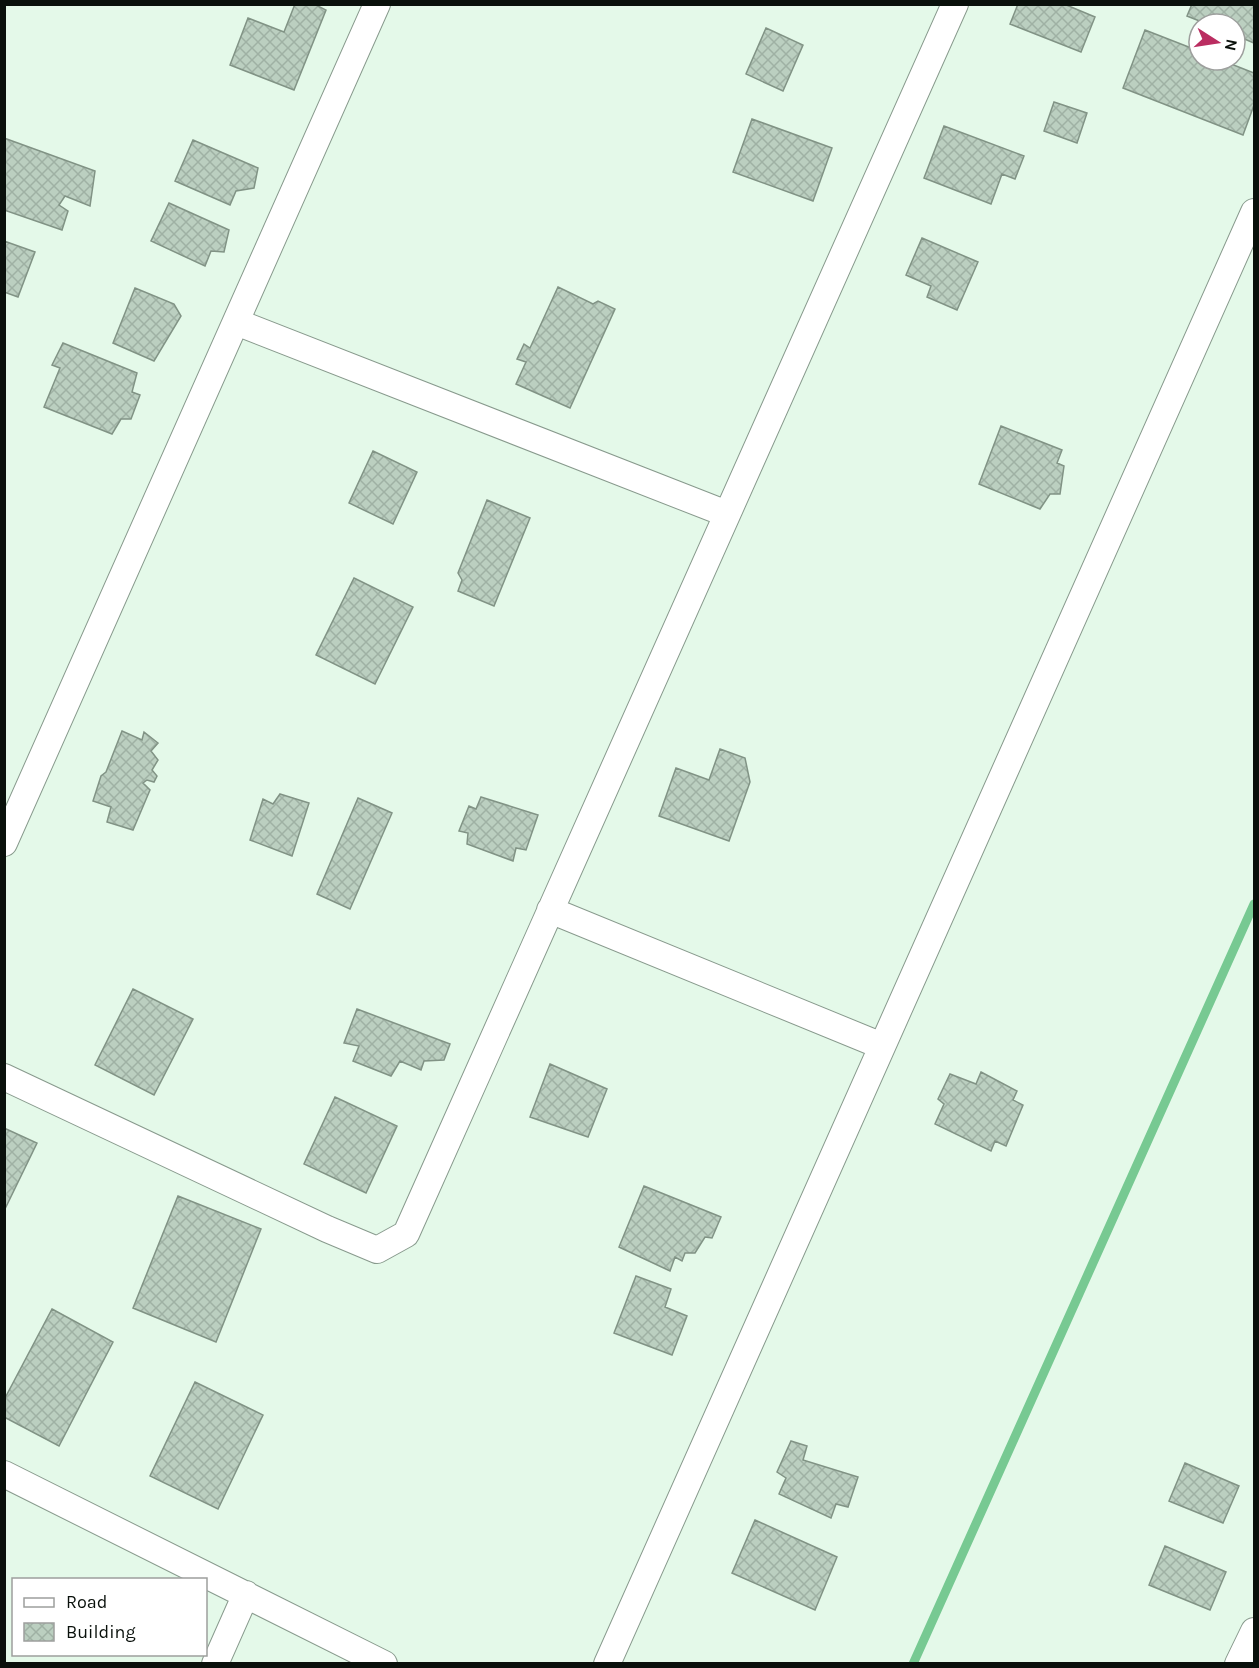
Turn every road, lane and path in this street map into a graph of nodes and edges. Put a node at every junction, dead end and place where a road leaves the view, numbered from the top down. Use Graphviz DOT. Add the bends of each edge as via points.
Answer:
graph roads {
  1 [pos="377,4"];
  2 [pos="955,4"];
  3 [pos="1254,212"];
  4 [pos="236,322"];
  5 [pos="727,514"];
  6 [pos="4,843"];
  7 [pos="550,910"];
  8 [pos="882,1046"];
  9 [pos="4,1077"];
  10 [pos="4,1474"];
  11 [pos="246,1594"];
  12 [pos="1254,1631"];
  13 [pos="215,1664"];
  14 [pos="384,1664"];
  15 [pos="607,1664"];
  16 [pos="1238,1664"];
  1 -- 4 [label="street"];
  2 -- 5 [label="street"];
  3 -- 8 [label="street"];
  4 -- 5 [label="street"];
  4 -- 6 [label="street"];
  5 -- 7 [label="street"];
  7 -- 8 [label="street"];
  7 -- 9 [label="street" via="406,1234 377,1250"];
  8 -- 15 [label="street"];
  10 -- 11 [label="street"];
  11 -- 13 [label="street"];
  11 -- 14 [label="street"];
  12 -- 16 [label="street"];
}
